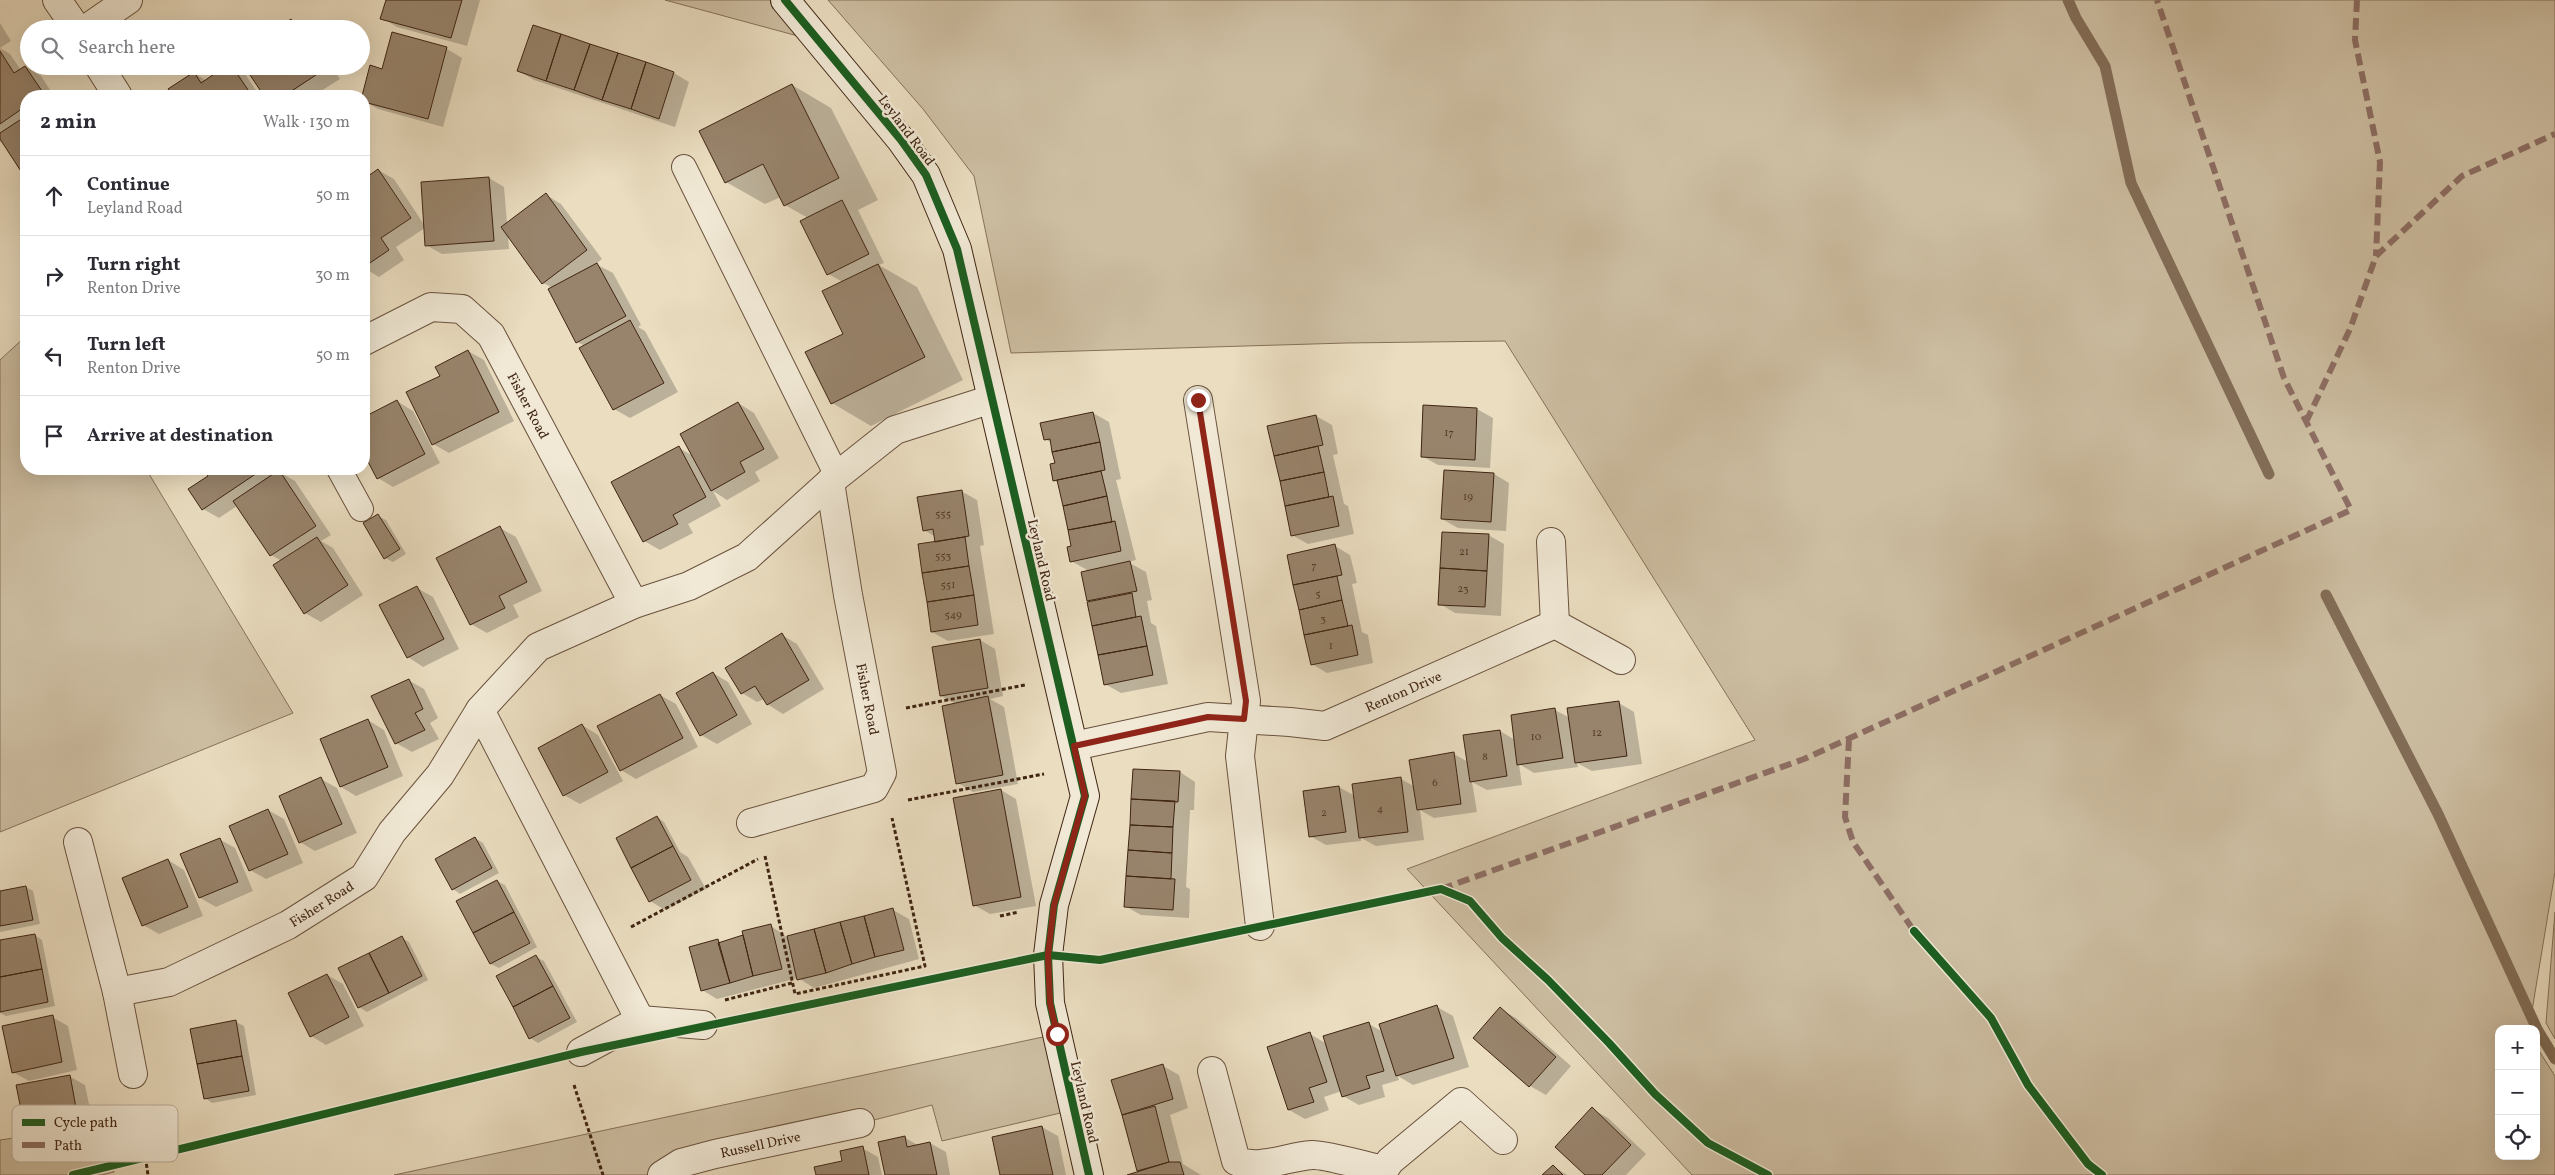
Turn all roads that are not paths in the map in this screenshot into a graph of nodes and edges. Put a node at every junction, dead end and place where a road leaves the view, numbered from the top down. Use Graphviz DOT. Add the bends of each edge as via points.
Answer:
graph roads {
  1 [pos="57,0"];
  2 [pos="128,0"];
  3 [pos="785,0"];
  4 [pos="71,20"];
  5 [pos="99,20"];
  6 [pos="105,75"];
  7 [pos="114,90"];
  8 [pos="684,167"];
  9 [pos="370,339"];
  10 [pos="992,399"];
  11 [pos="1198,400"];
  12 [pos="342,475"];
  13 [pos="833,479"];
  14 [pos="361,509"];
  15 [pos="1551,542"];
  16 [pos="634,604"];
  17 [pos="1555,624"];
  18 [pos="1621,660"];
  19 [pos="480,710"];
  20 [pos="1244,719"];
  21 [pos="1076,757"];
  22 [pos="751,823"];
  23 [pos="78,842"];
  24 [pos="1260,926"];
  25 [pos="117,992"];
  26 [pos="640,1020"];
  27 [pos="696,1025"];
  28 [pos="573,1054"];
  29 [pos="1212,1071"];
  30 [pos="133,1074"];
  31 [pos="860,1123"];
  32 [pos="1503,1140"];
  33 [pos="1383,1173"];
  34 [pos="662,1175"];
  35 [pos="1090,1175"];
  1 -- 4 [label="street"];
  2 -- 5 [label="street"];
  3 -- 10 [label="street, Leyland Road" via="926,175 957,249"];
  6 -- 7 [label="street"];
  8 -- 13 [label="lane"];
  9 -- 16 [label="street, Fisher Road" via="431,307 462,309 491,335"];
  10 -- 13 [label="street, Fisher Road" via="895,430"];
  10 -- 21 [label="street, Leyland Road"];
  11 -- 20 [label="street" via="1246,701"];
  12 -- 14 [label="lane"];
  13 -- 16 [label="street, Fisher Road" via="747,557 689,586"];
  13 -- 22 [label="street, Fisher Road" via="848,595 882,774 874,788"];
  15 -- 17 [label="street"];
  16 -- 19 [label="street, Fisher Road" via="538,647"];
  17 -- 18 [label="street"];
  17 -- 20 [label="street, Renton Drive" via="1325,726"];
  19 -- 25 [label="street, Fisher Road" via="440,775 392,832 364,877 288,925 169,982"];
  19 -- 26 [label="street"];
  20 -- 21 [label="street, Renton Drive" via="1208,717"];
  20 -- 24 [label="street" via="1240,756"];
  21 -- 35 [label="street, Leyland Road" via="1085,796 1054,905 1048,964 1050,1003"];
  23 -- 25 [label="street"];
  25 -- 30 [label="street"];
  26 -- 27 [label="street"];
  26 -- 28 [label="street"];
  29 -- 33 [label="street" via="1236,1161 1247,1165 1277,1163 1313,1155"];
  31 -- 34 [label="street, Russell Drive" via="715,1154 681,1163"];
  32 -- 33 [label="street" via="1461,1102 1390,1162"];
}
